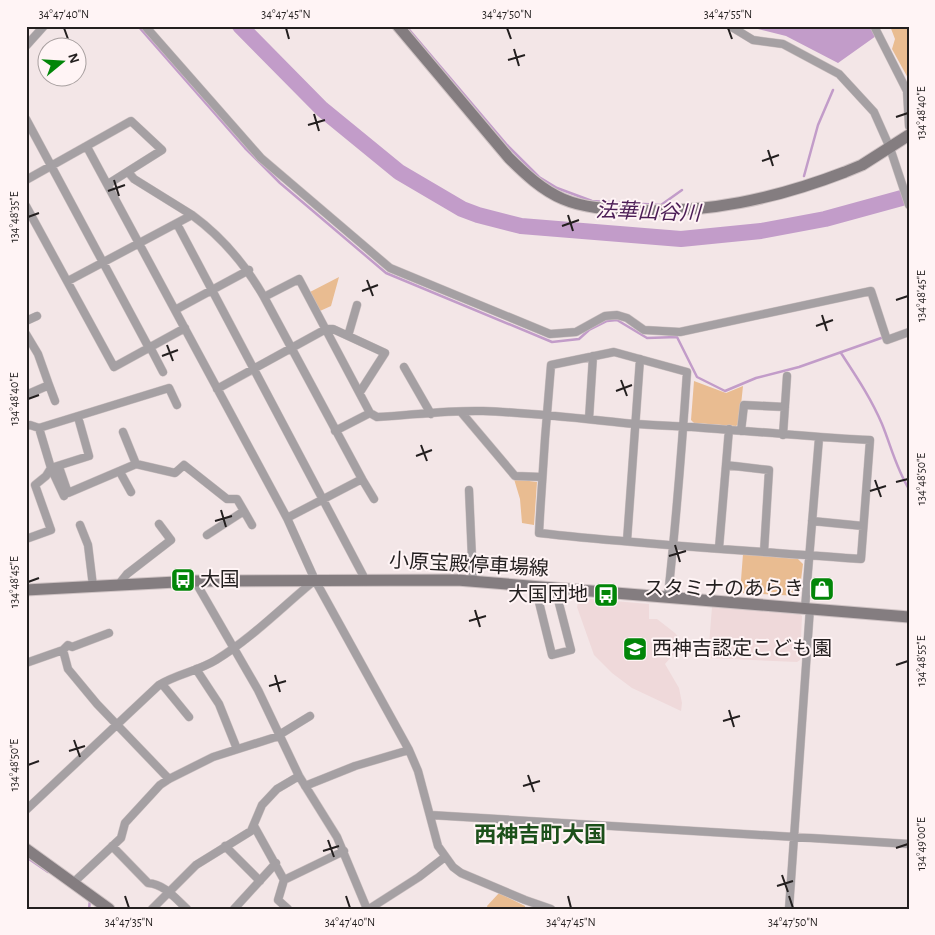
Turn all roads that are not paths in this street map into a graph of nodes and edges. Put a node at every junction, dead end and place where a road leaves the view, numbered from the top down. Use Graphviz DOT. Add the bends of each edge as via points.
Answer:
graph roads {
  1 [pos="44,26"];
  2 [pos="145,26"];
  3 [pos="398,26"];
  4 [pos="730,26"];
  5 [pos="874,26"];
  6 [pos="26,46"];
  7 [pos="26,119"];
  8 [pos="909,126"];
  9 [pos="909,135"];
  10 [pos="87,147"];
  11 [pos="890,148"];
  12 [pos="52,166"];
  13 [pos="129,173"];
  14 [pos="26,180"];
  15 [pos="108,184"];
  16 [pos="26,206"];
  17 [pos="909,206"];
  18 [pos="192,215"];
  19 [pos="177,224"];
  20 [pos="140,243"];
  21 [pos="102,263"];
  22 [pos="249,270"];
  23 [pos="68,281"];
  24 [pos="211,290"];
  25 [pos="264,296"];
  26 [pos="357,304"];
  27 [pos="175,310"];
  28 [pos="37,316"];
  29 [pos="26,321"];
  30 [pos="185,328"];
  31 [pos="326,329"];
  32 [pos="909,332"];
  33 [pos="26,334"];
  34 [pos="348,336"];
  35 [pos="150,347"];
  36 [pos="291,349"];
  37 [pos="593,356"];
  38 [pos="640,358"];
  39 [pos="404,367"];
  40 [pos="253,369"];
  41 [pos="163,372"];
  42 [pos="787,376"];
  43 [pos="49,385"];
  44 [pos="217,389"];
  45 [pos="360,392"];
  46 [pos="26,395"];
  47 [pos="55,401"];
  48 [pos="177,405"];
  49 [pos="785,407"];
  50 [pos="370,412"];
  51 [pos="461,412"];
  52 [pos="431,414"];
  53 [pos="547,416"];
  54 [pos="78,417"];
  55 [pos="589,419"];
  56 [pos="636,424"];
  57 [pos="26,426"];
  58 [pos="683,426"];
  59 [pos="39,428"];
  60 [pos="729,430"];
  61 [pos="336,431"];
  62 [pos="741,431"];
  63 [pos="123,432"];
  64 [pos="783,434"];
  65 [pos="819,438"];
  66 [pos="136,464"];
  67 [pos="726,465"];
  68 [pos="55,468"];
  69 [pos="120,472"];
  70 [pos="542,478"];
  71 [pos="362,479"];
  72 [pos="35,485"];
  73 [pos="26,488"];
  74 [pos="469,490"];
  75 [pos="131,492"];
  76 [pos="64,496"];
  77 [pos="374,499"];
  78 [pos="324,500"];
  79 [pos="244,511"];
  80 [pos="287,518"];
  81 [pos="812,521"];
  82 [pos="159,524"];
  83 [pos="80,525"];
  84 [pos="252,525"];
  85 [pos="863,526"];
  86 [pos="207,535"];
  87 [pos="26,539"];
  88 [pos="627,541"];
  89 [pos="674,544"];
  90 [pos="719,548"];
  91 [pos="764,552"];
  92 [pos="809,555"];
  93 [pos="365,579"];
  94 [pos="315,580"];
  95 [pos="195,581"];
  96 [pos="473,581"];
  97 [pos="119,584"];
  98 [pos="93,586"];
  99 [pos="535,586"];
  100 [pos="556,588"];
  101 [pos="26,590"];
  102 [pos="668,596"];
  103 [pos="808,608"];
  104 [pos="909,617"];
  105 [pos="109,633"];
  106 [pos="234,648"];
  107 [pos="63,650"];
  108 [pos="26,663"];
  109 [pos="196,669"];
  110 [pos="162,684"];
  111 [pos="310,716"];
  112 [pos="189,717"];
  113 [pos="118,725"];
  114 [pos="279,736"];
  115 [pos="237,749"];
  116 [pos="409,750"];
  117 [pos="298,776"];
  118 [pos="169,779"];
  119 [pos="305,786"];
  120 [pos="26,810"];
  121 [pos="430,815"];
  122 [pos="254,826"];
  123 [pos="793,836"];
  124 [pos="909,844"];
  125 [pos="112,846"];
  126 [pos="225,846"];
  127 [pos="26,849"];
  128 [pos="344,851"];
  129 [pos="445,857"];
  130 [pos="276,863"];
  131 [pos="284,880"];
  132 [pos="260,881"];
  133 [pos="74,882"];
  134 [pos="168,892"];
  135 [pos="548,908"];
  136 [pos="109,909"];
  137 [pos="152,909"];
  138 [pos="187,909"];
  139 [pos="234,909"];
  140 [pos="288,909"];
  141 [pos="368,909"];
  142 [pos="789,909"];
  1 -- 6 [label="street"];
  2 -- 32 [label="street" via="261,158 390,268 550,334 576,332 605,316 617,315 644,330 680,332 871,291 887,340"];
  3 -- 11 [label="main road" via="529,178 551,193 578,204 606,209 670,211 742,204 845,172"];
  4 -- 11 [label="street" via="753,40 783,44 839,74 874,112"];
  5 -- 8 [label="street" via="907,92"];
  7 -- 12 [label="street"];
  9 -- 11 [label="main road"];
  10 -- 12 [label="street"];
  10 -- 13 [label="street" via="131,121 162,150"];
  10 -- 15 [label="street"];
  11 -- 17 [label="street"];
  12 -- 14 [label="street"];
  12 -- 21 [label="street"];
  13 -- 15 [label="street"];
  13 -- 18 [label="street"];
  15 -- 20 [label="street"];
  16 -- 23 [label="street"];
  18 -- 19 [label="street"];
  18 -- 22 [label="street"];
  19 -- 20 [label="street"];
  19 -- 24 [label="street"];
  20 -- 21 [label="street"];
  20 -- 27 [label="street"];
  21 -- 23 [label="street"];
  21 -- 35 [label="street"];
  22 -- 24 [label="street"];
  22 -- 25 [label="street"];
  23 -- 35 [label="street" via="114,367"];
  24 -- 27 [label="street"];
  24 -- 40 [label="street"];
  25 -- 31 [label="street" via="299,279"];
  25 -- 36 [label="street"];
  26 -- 34 [label="street"];
  27 -- 30 [label="street"];
  28 -- 29 [label="street"];
  30 -- 35 [label="street"];
  30 -- 44 [label="street"];
  31 -- 34 [label="street" via="333,328"];
  31 -- 36 [label="street"];
  31 -- 45 [label="street"];
  33 -- 43 [label="street" via="38,354"];
  34 -- 45 [label="street" via="385,354"];
  35 -- 41 [label="street"];
  36 -- 40 [label="street"];
  36 -- 61 [label="street"];
  37 -- 38 [label="street" via="614,352"];
  37 -- 53 [label="street" via="551,365"];
  37 -- 55 [label="street"];
  38 -- 56 [label="street"];
  38 -- 58 [label="street" via="687,372"];
  39 -- 52 [label="street"];
  40 -- 44 [label="street"];
  40 -- 78 [label="street"];
  42 -- 49 [label="street"];
  43 -- 46 [label="street"];
  43 -- 47 [label="street"];
  44 -- 80 [label="street"];
  45 -- 50 [label="street"];
  48 -- 54 [label="street" via="169,388 162,387"];
  49 -- 62 [label="street" via="744,405"];
  49 -- 64 [label="street"];
  50 -- 52 [label="street" via="377,417"];
  50 -- 61 [label="street"];
  51 -- 52 [label="street"];
  51 -- 53 [label="street"];
  51 -- 70 [label="street" via="515,476"];
  53 -- 55 [label="street"];
  53 -- 70 [label="street"];
  54 -- 59 [label="street"];
  54 -- 68 [label="street" via="89,456"];
  55 -- 56 [label="street"];
  56 -- 58 [label="street"];
  56 -- 88 [label="street"];
  57 -- 59 [label="street"];
  58 -- 60 [label="street"];
  58 -- 89 [label="street"];
  59 -- 68 [label="street"];
  60 -- 62 [label="street"];
  60 -- 67 [label="street"];
  61 -- 71 [label="street"];
  62 -- 64 [label="street"];
  63 -- 66 [label="street"];
  64 -- 65 [label="street"];
  65 -- 81 [label="street"];
  65 -- 85 [label="street" via="870,440"];
  66 -- 69 [label="street"];
  66 -- 79 [label="street" via="176,473 184,465 227,499 237,499"];
  67 -- 90 [label="street"];
  67 -- 91 [label="street" via="769,470"];
  68 -- 69 [label="street" via="68,493"];
  68 -- 72 [label="street"];
  68 -- 76 [label="street"];
  69 -- 75 [label="street"];
  70 -- 88 [label="street" via="539,533"];
  71 -- 77 [label="street"];
  71 -- 78 [label="street"];
  72 -- 73 [label="street"];
  72 -- 87 [label="street" via="51,530"];
  74 -- 96 [label="street"];
  78 -- 80 [label="street"];
  78 -- 93 [label="street"];
  79 -- 84 [label="street"];
  79 -- 86 [label="street"];
  80 -- 94 [label="street"];
  81 -- 85 [label="street"];
  81 -- 92 [label="street"];
  82 -- 97 [label="street" via="171,540"];
  83 -- 98 [label="street" via="88,545"];
  85 -- 92 [label="street" via="861,559"];
  88 -- 89 [label="street"];
  89 -- 90 [label="street"];
  89 -- 102 [label="street"];
  90 -- 91 [label="street"];
  91 -- 92 [label="street"];
  92 -- 103 [label="street"];
  93 -- 94 [label="main road, 小原宝殿停車場線"];
  93 -- 96 [label="main road, 小原宝殿停車場線"];
  94 -- 95 [label="main road, 小原宝殿停車場線"];
  94 -- 106 [label="street"];
  94 -- 116 [label="street"];
  95 -- 97 [label="main road, 小原宝殿停車場線"];
  95 -- 106 [label="street"];
  96 -- 99 [label="main road, 小原宝殿停車場線"];
  97 -- 98 [label="main road, 小原宝殿停車場線"];
  98 -- 101 [label="main road, 小原宝殿停車場線"];
  99 -- 100 [label="main road, 小原宝殿停車場線"];
  99 -- 100 [label="street" via="552,655 571,650"];
  100 -- 102 [label="main road, 小原宝殿停車場線"];
  102 -- 103 [label="main road, 小原宝殿停車場線"];
  103 -- 104 [label="main road, 小原宝殿停車場線"];
  103 -- 123 [label="street"];
  105 -- 107 [label="street" via="72,647 68,645"];
  106 -- 109 [label="street"];
  106 -- 114 [label="street"];
  107 -- 108 [label="street"];
  107 -- 113 [label="street" via="68,669"];
  109 -- 110 [label="street"];
  109 -- 115 [label="street" via="219,704"];
  110 -- 112 [label="street"];
  110 -- 113 [label="street"];
  111 -- 114 [label="street"];
  113 -- 118 [label="street"];
  113 -- 120 [label="street"];
  114 -- 115 [label="street"];
  114 -- 117 [label="street" via="287,747"];
  115 -- 118 [label="street"];
  116 -- 119 [label="street" via="355,766"];
  116 -- 121 [label="street"];
  117 -- 119 [label="street"];
  117 -- 122 [label="street" via="262,805"];
  118 -- 125 [label="street" via="125,823 121,838"];
  119 -- 128 [label="street"];
  121 -- 123 [label="street"];
  121 -- 129 [label="street" via="438,846"];
  122 -- 126 [label="street" via="246,835"];
  122 -- 130 [label="street"];
  123 -- 124 [label="street"];
  123 -- 142 [label="street"];
  125 -- 133 [label="street"];
  125 -- 134 [label="street" via="148,883"];
  126 -- 132 [label="street"];
  126 -- 134 [label="street" via="196,865"];
  127 -- 133 [label="main road"];
  128 -- 131 [label="street"];
  128 -- 141 [label="street"];
  129 -- 135 [label="street" via="461,873"];
  129 -- 141 [label="street"];
  130 -- 131 [label="street"];
  130 -- 132 [label="street"];
  131 -- 140 [label="street" via="278,900"];
  132 -- 139 [label="street"];
  133 -- 136 [label="main road"];
  134 -- 137 [label="street"];
  134 -- 138 [label="street"];
}
